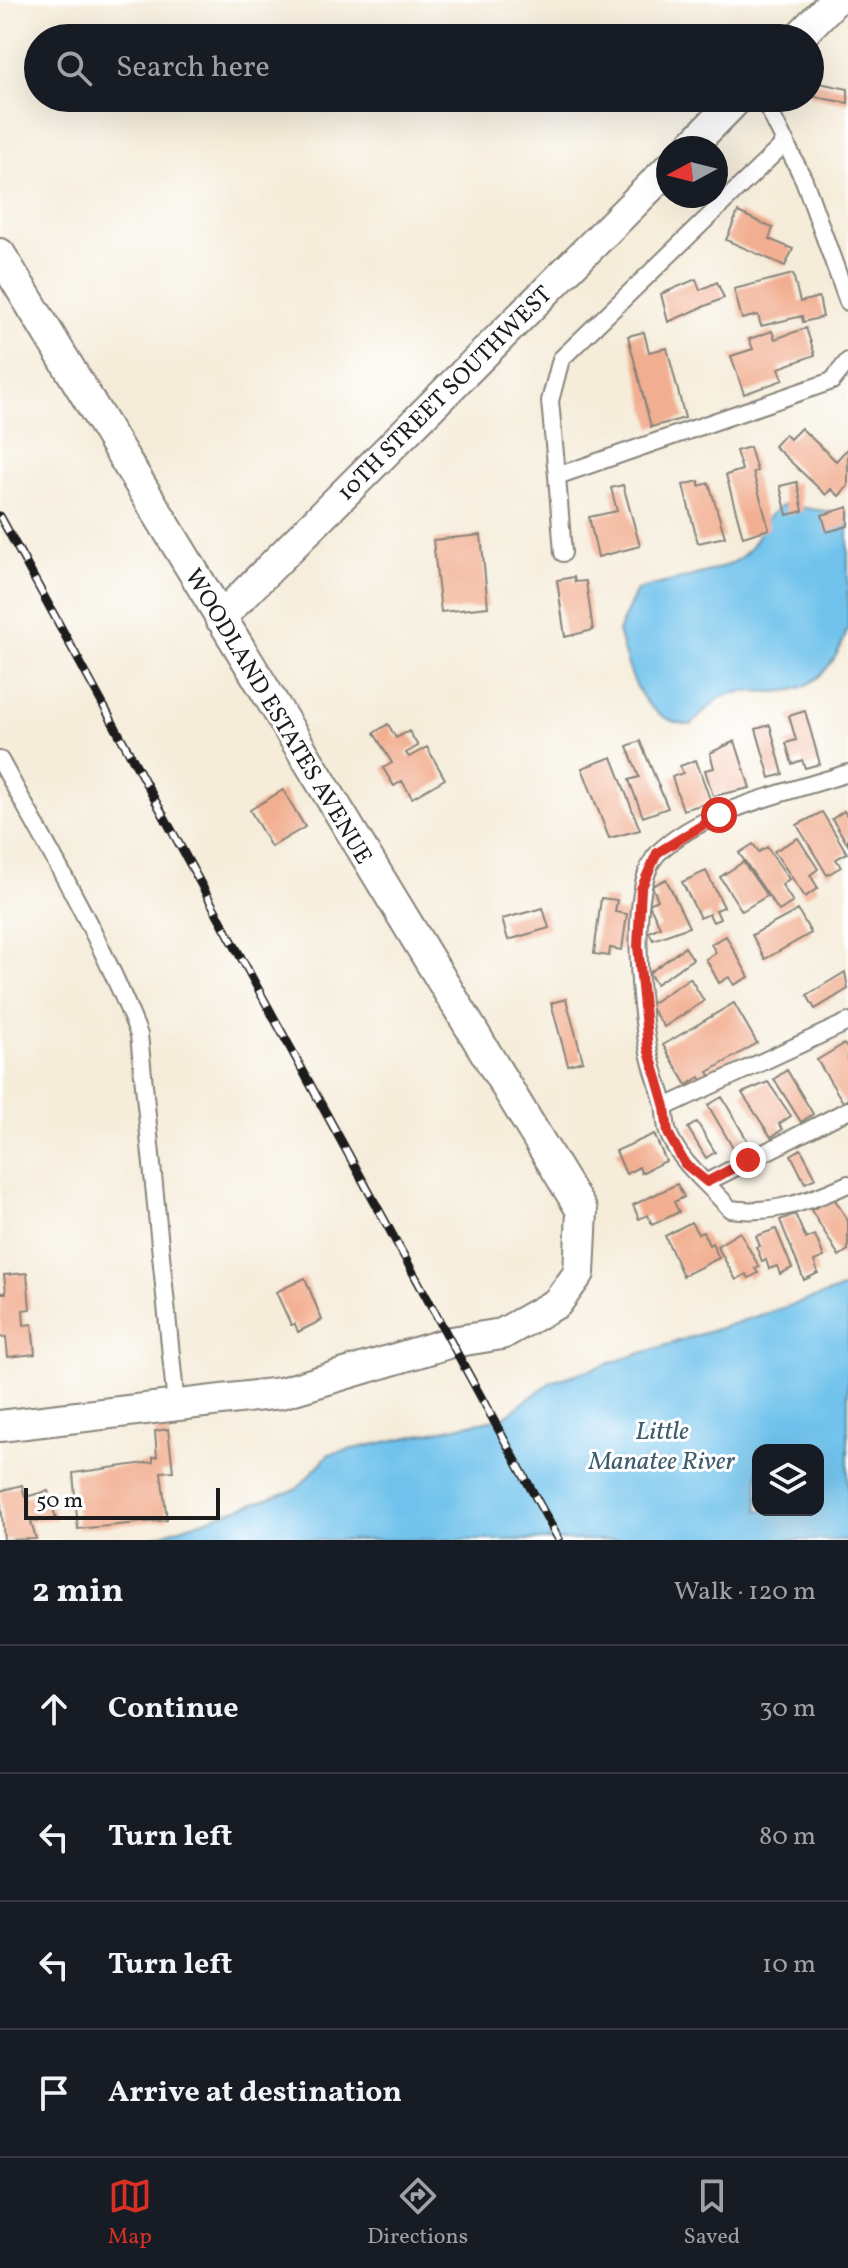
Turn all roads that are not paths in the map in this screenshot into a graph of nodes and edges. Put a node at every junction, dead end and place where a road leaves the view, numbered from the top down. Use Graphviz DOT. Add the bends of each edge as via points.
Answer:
graph roads {
  1 [pos="835,0"];
  2 [pos="812,24"];
  3 [pos="724,112"];
  4 [pos="770,112"];
  5 [pos="701,136"];
  6 [pos="786,142"];
  7 [pos="656,181"];
  8 [pos="0,254"];
  9 [pos="841,261"];
  10 [pos="848,302"];
  11 [pos="848,361"];
  12 [pos="557,476"];
  13 [pos="563,553"];
  14 [pos="220,618"];
  15 [pos="0,760"];
  16 [pos="848,773"];
  17 [pos="848,1022"];
  18 [pos="665,1107"];
  19 [pos="848,1110"];
  20 [pos="707,1182"];
  21 [pos="848,1184"];
  22 [pos="176,1405"];
  23 [pos="0,1426"];
  1 -- 2 [label="street"];
  3 -- 5 [label="street"];
  4 -- 6 [label="lane"];
  6 -- 9 [label="lane"];
  6 -- 12 [label="lane" via="561,359 550,401"];
  7 -- 14 [label="street, 10TH STREET SOUTHWEST"];
  8 -- 14 [label="street, WOODLAND ESTATES AVENUE"];
  9 -- 10 [label="lane"];
  11 -- 12 [label="lane" via="832,381"];
  12 -- 13 [label="lane"];
  14 -- 22 [label="street, WOODLAND ESTATES AVENUE" via="582,1211 579,1273 557,1303 502,1334 452,1342 281,1393"];
  15 -- 22 [label="lane" via="90,927 139,1035"];
  16 -- 18 [label="lane" via="719,815 657,853 641,889 638,946 648,1048"];
  17 -- 18 [label="lane"];
  18 -- 20 [label="lane" via="668,1133 685,1164"];
  19 -- 20 [label="lane"];
  20 -- 21 [label="lane" via="730,1209 754,1212 806,1203"];
  22 -- 23 [label="street"];
}
